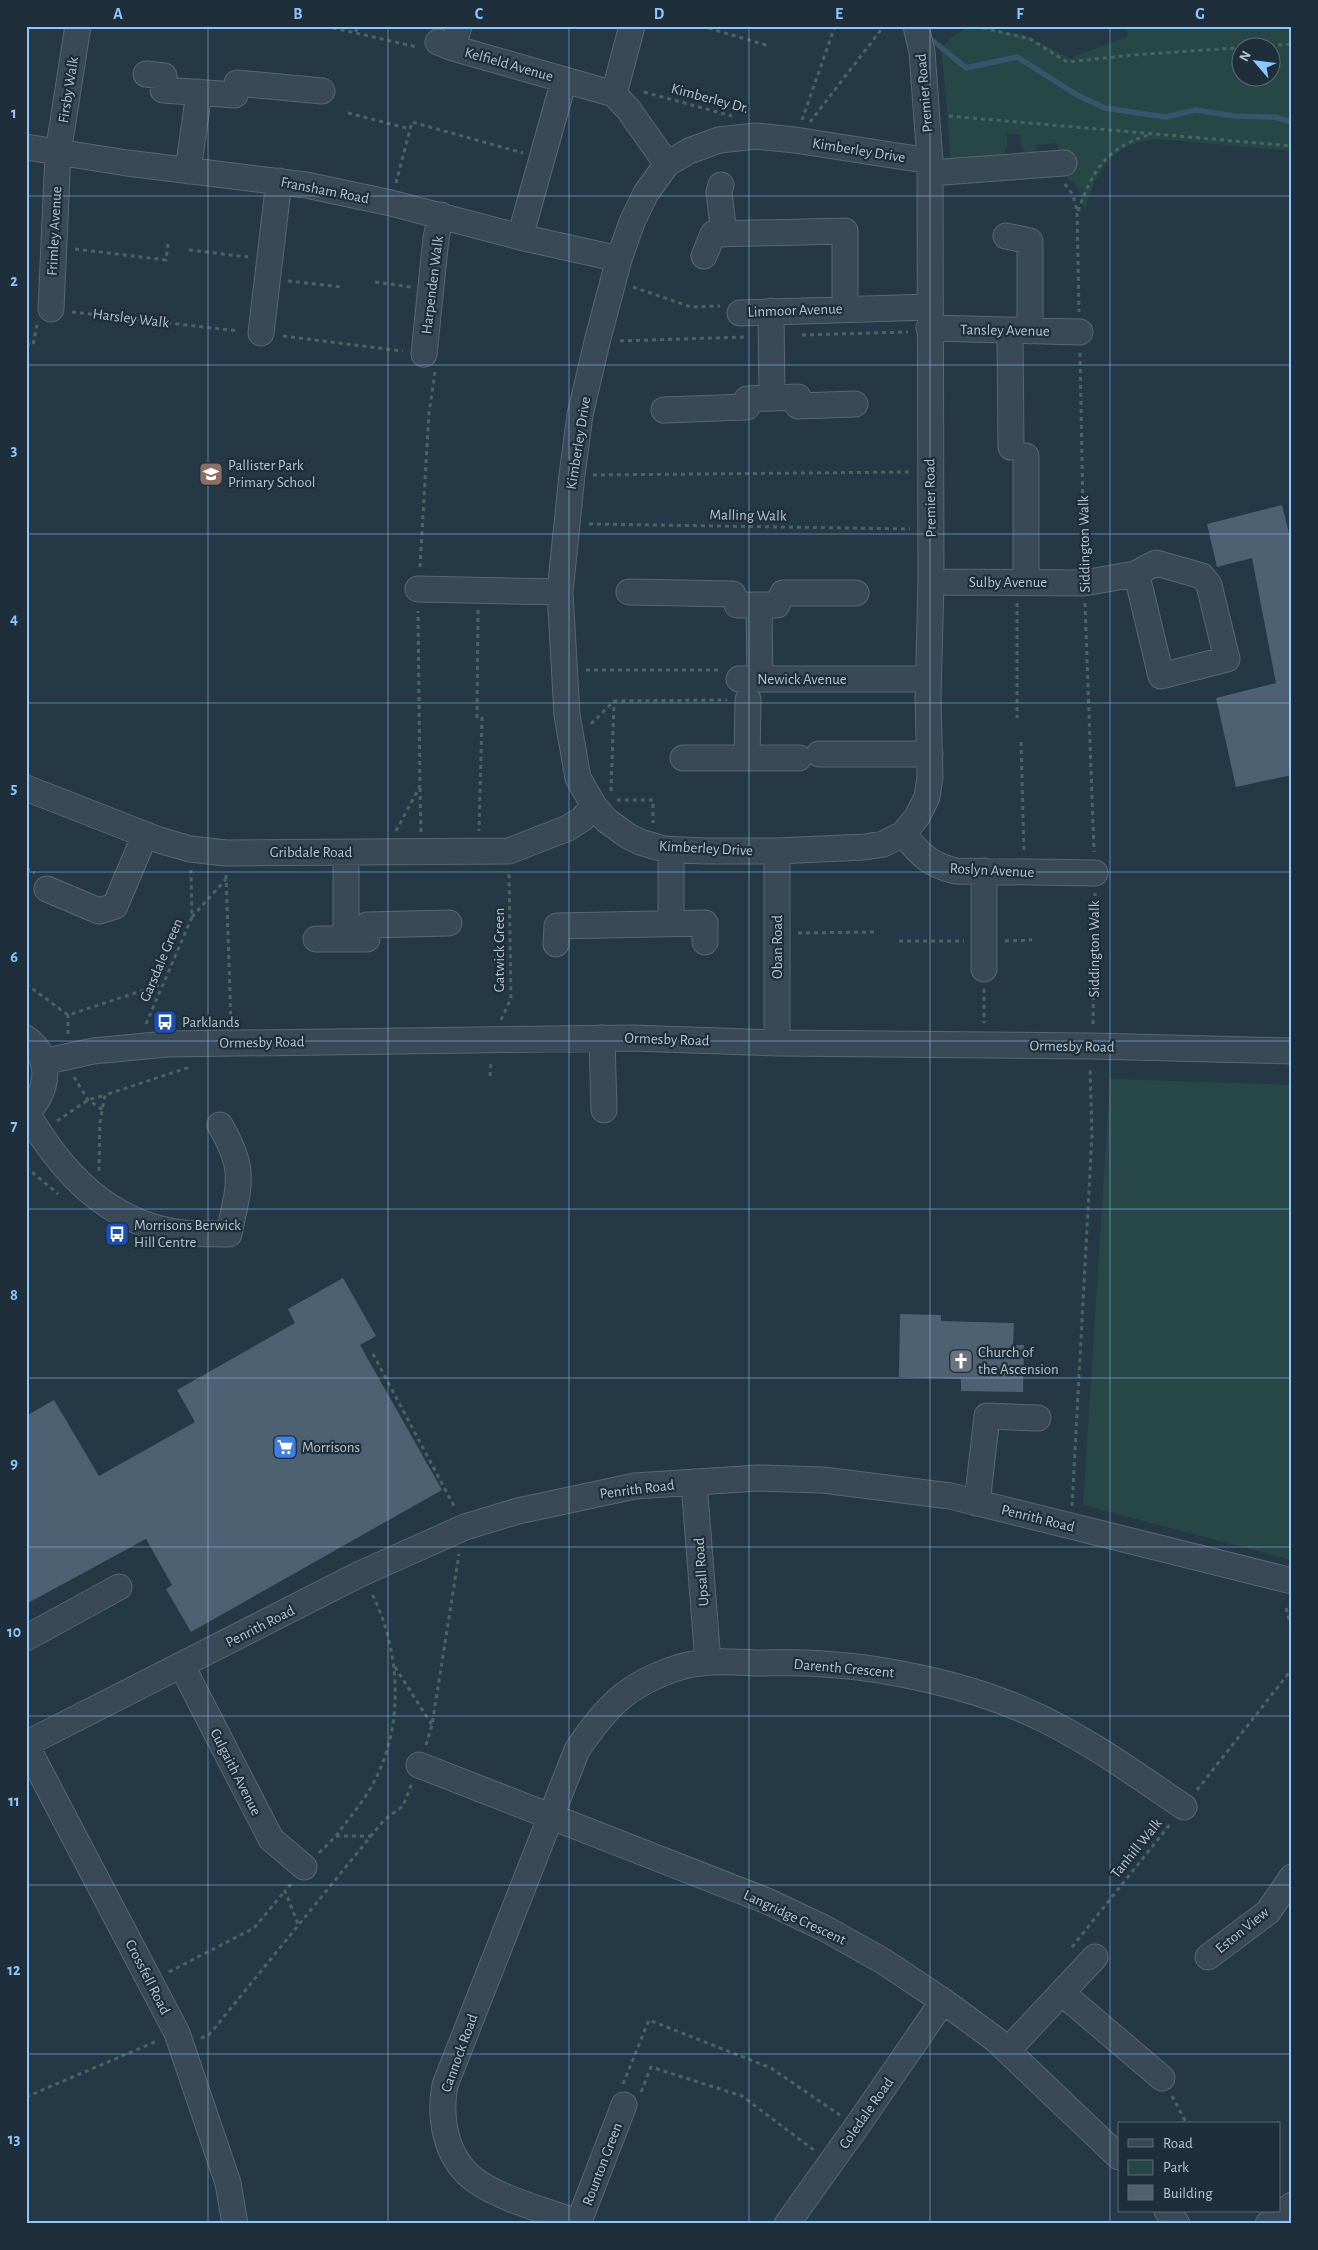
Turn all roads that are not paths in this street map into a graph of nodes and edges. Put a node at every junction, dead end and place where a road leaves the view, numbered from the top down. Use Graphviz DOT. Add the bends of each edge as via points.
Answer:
graph roads {
  1 [pos="78,26"];
  2 [pos="632,26"];
  3 [pos="916,26"];
  4 [pos="450,39"];
  5 [pos="146,74"];
  6 [pos="564,80"];
  7 [pos="615,90"];
  8 [pos="322,91"];
  9 [pos="199,92"];
  10 [pos="26,147"];
  11 [pos="58,153"];
  12 [pos="667,164"];
  13 [pos="930,167"];
  14 [pos="188,171"];
  15 [pos="1064,172"];
  16 [pos="279,181"];
  17 [pos="721,185"];
  18 [pos="441,215"];
  19 [pos="724,234"];
  20 [pos="1006,236"];
  21 [pos="520,238"];
  22 [pos="704,256"];
  23 [pos="616,270"];
  24 [pos="51,309"];
  25 [pos="845,309"];
  26 [pos="771,311"];
  27 [pos="740,313"];
  28 [pos="930,318"];
  29 [pos="1020,331"];
  30 [pos="1080,332"];
  31 [pos="261,333"];
  32 [pos="424,354"];
  33 [pos="772,398"];
  34 [pos="855,404"];
  35 [pos="664,410"];
  36 [pos="1135,574"];
  37 [pos="931,582"];
  38 [pos="1021,582"];
  39 [pos="418,589"];
  40 [pos="560,592"];
  41 [pos="629,592"];
  42 [pos="856,593"];
  43 [pos="759,605"];
  44 [pos="928,679"];
  45 [pos="749,686"];
  46 [pos="930,754"];
  47 [pos="683,758"];
  48 [pos="747,758"];
  49 [pos="26,788"];
  50 [pos="594,806"];
  51 [pos="903,834"];
  52 [pos="145,835"];
  53 [pos="663,848"];
  54 [pos="777,851"];
  55 [pos="346,852"];
  56 [pos="984,871"];
  57 [pos="1095,873"];
  58 [pos="47,889"];
  59 [pos="671,923"];
  60 [pos="449,924"];
  61 [pos="346,938"];
  62 [pos="316,939"];
  63 [pos="705,942"];
  64 [pos="556,944"];
  65 [pos="984,969"];
  66 [pos="26,1038"];
  67 [pos="602,1038"];
  68 [pos="777,1043"];
  69 [pos="1292,1051"];
  70 [pos="43,1062"];
  71 [pos="604,1110"];
  72 [pos="30,1119"];
  73 [pos="220,1125"];
  74 [pos="1038,1418"];
  75 [pos="694,1482"];
  76 [pos="977,1503"];
  77 [pos="1292,1581"];
  78 [pos="119,1588"];
  79 [pos="26,1638"];
  80 [pos="708,1662"];
  81 [pos="182,1666"];
  82 [pos="26,1745"];
  83 [pos="419,1765"];
  84 [pos="1184,1807"];
  85 [pos="551,1817"];
  86 [pos="304,1867"];
  87 [pos="1292,1877"];
  88 [pos="1095,1957"];
  89 [pos="1208,1957"];
  90 [pos="1062,1993"];
  91 [pos="943,2001"];
  92 [pos="1008,2050"];
  93 [pos="1162,2078"];
  94 [pos="624,2105"];
  95 [pos="1118,2156"];
  96 [pos="1292,2205"];
  97 [pos="1168,2212"];
  98 [pos="800,2219"];
  99 [pos="1270,2220"];
  100 [pos="579,2223"];
  101 [pos="235,2224"];
  102 [pos="1177,2224"];
  1 -- 11 [label="street, Firsby Walk"];
  2 -- 7 [label="street"];
  3 -- 13 [label="street, Premier Road" via="922,52"];
  4 -- 6 [label="street, Kelfield Avenue"];
  5 -- 9 [label="street" via="164,76 163,90"];
  6 -- 7 [label="street, Kelfield Avenue"];
  6 -- 21 [label="street"];
  7 -- 12 [label="street"];
  8 -- 9 [label="street" via="237,83 235,95"];
  9 -- 14 [label="street"];
  10 -- 11 [label="street, Fransham Road"];
  11 -- 14 [label="street, Fransham Road"];
  11 -- 24 [label="street, Frimley Avenue"];
  12 -- 13 [label="street, Kimberley Drive" via="689,151 719,140 756,136 795,140"];
  12 -- 23 [label="street, Kimberley Drive" via="646,193 632,222"];
  13 -- 15 [label="street"];
  13 -- 28 [label="street, Premier Road"];
  14 -- 16 [label="street, Fransham Road"];
  16 -- 18 [label="street, Fransham Road"];
  16 -- 31 [label="street"];
  17 -- 19 [label="street"];
  18 -- 21 [label="street, Fransham Road"];
  18 -- 32 [label="street, Harpenden Walk"];
  19 -- 22 [label="street" via="713,234"];
  19 -- 25 [label="street" via="844,230"];
  20 -- 29 [label="street" via="1030,241"];
  21 -- 23 [label="street, Fransham Road"];
  23 -- 40 [label="street, Kimberley Drive" via="580,415"];
  25 -- 26 [label="street, Linmoor Avenue"];
  25 -- 28 [label="street, Linmoor Avenue"];
  26 -- 27 [label="street, Linmoor Avenue"];
  26 -- 33 [label="street"];
  28 -- 29 [label="street, Tansley Avenue"];
  28 -- 37 [label="street, Premier Road"];
  29 -- 30 [label="street, Tansley Avenue"];
  29 -- 38 [label="street"];
  33 -- 34 [label="street" via="798,397 798,406"];
  33 -- 35 [label="street" via="747,399 747,407"];
  36 -- 36 [label="street, Sulby Avenue" via="1156,563 1202,576 1209,585 1227,659 1161,676"];
  36 -- 38 [label="street, Sulby Avenue" via="1084,583"];
  37 -- 38 [label="street, Sulby Avenue"];
  37 -- 44 [label="street, Premier Road"];
  39 -- 40 [label="street"];
  40 -- 50 [label="street, Kimberley Drive" via="563,670 574,763 578,778"];
  41 -- 43 [label="street" via="733,594 737,605"];
  42 -- 43 [label="street" via="783,593 777,605"];
  43 -- 45 [label="street"];
  44 -- 45 [label="street, Newick Avenue"];
  44 -- 46 [label="street, Premier Road"];
  45 -- 48 [label="street"];
  46 -- 48 [label="street"];
  46 -- 51 [label="street, Premier Road" via="927,797"];
  47 -- 48 [label="street"];
  49 -- 52 [label="street, Gribdale Road"];
  50 -- 53 [label="street, Kimberley Drive" via="628,836"];
  50 -- 55 [label="street, Gribdale Road" via="568,828 509,851"];
  51 -- 54 [label="street, Premier Road" via="883,844 865,847"];
  51 -- 56 [label="street, Roslyn Avenue" via="924,858 938,867"];
  52 -- 55 [label="street, Gribdale Road" via="190,849 226,853"];
  52 -- 58 [label="street" via="115,906 99,911"];
  53 -- 54 [label="street, Kimberley Drive"];
  53 -- 59 [label="street"];
  54 -- 68 [label="street, Oban Road"];
  55 -- 61 [label="street"];
  56 -- 57 [label="street, Roslyn Avenue"];
  56 -- 65 [label="street"];
  59 -- 63 [label="street" via="705,923"];
  59 -- 64 [label="street" via="558,926"];
  60 -- 61 [label="street" via="367,925 367,939"];
  61 -- 62 [label="street"];
  66 -- 70 [label="street" via="36,1047"];
  67 -- 68 [label="street, Ormesby Road"];
  67 -- 70 [label="street, Ormesby Road" via="232,1042 93,1051"];
  67 -- 71 [label="street"];
  68 -- 69 [label="street, Ormesby Road"];
  70 -- 72 [label="street" via="46,1082"];
  72 -- 73 [label="street" via="56,1158 99,1201 125,1216 159,1228 229,1234 240,1173 237,1158"];
  74 -- 76 [label="street" via="987,1416"];
  75 -- 76 [label="street, Penrith Road" via="758,1478 824,1480 950,1496"];
  75 -- 80 [label="street, Upsall Road"];
  75 -- 81 [label="street, Penrith Road" via="635,1486 571,1498 465,1527 360,1574"];
  76 -- 77 [label="street, Penrith Road"];
  78 -- 79 [label="street"];
  80 -- 84 [label="street, Darenth Crescent" via="824,1664 908,1674 972,1692 1024,1710 1084,1739"];
  80 -- 85 [label="street, Darenth Crescent" via="677,1668 646,1681 617,1699 576,1750"];
  81 -- 82 [label="street, Penrith Road"];
  81 -- 86 [label="street, Culgaith Avenue" via="271,1839"];
  82 -- 101 [label="street, Crossfell Road" via="180,2040 228,2183"];
  83 -- 85 [label="street, Langridge Crescent"];
  85 -- 91 [label="street, Langridge Crescent" via="767,1901 883,1961"];
  85 -- 100 [label="street, Cannock Road" via="445,2085 442,2118 452,2150 470,2176 502,2194"];
  87 -- 89 [label="street, Eston View" via="1268,1912"];
  88 -- 90 [label="street"];
  90 -- 92 [label="street"];
  90 -- 93 [label="street"];
  91 -- 92 [label="street, Langridge Crescent"];
  91 -- 98 [label="street, Coledale Road" via="831,2163"];
  92 -- 95 [label="street, Langridge Crescent"];
  94 -- 100 [label="street, Rounton Green"];
  96 -- 99 [label="street"];
  97 -- 102 [label="street"];
}
